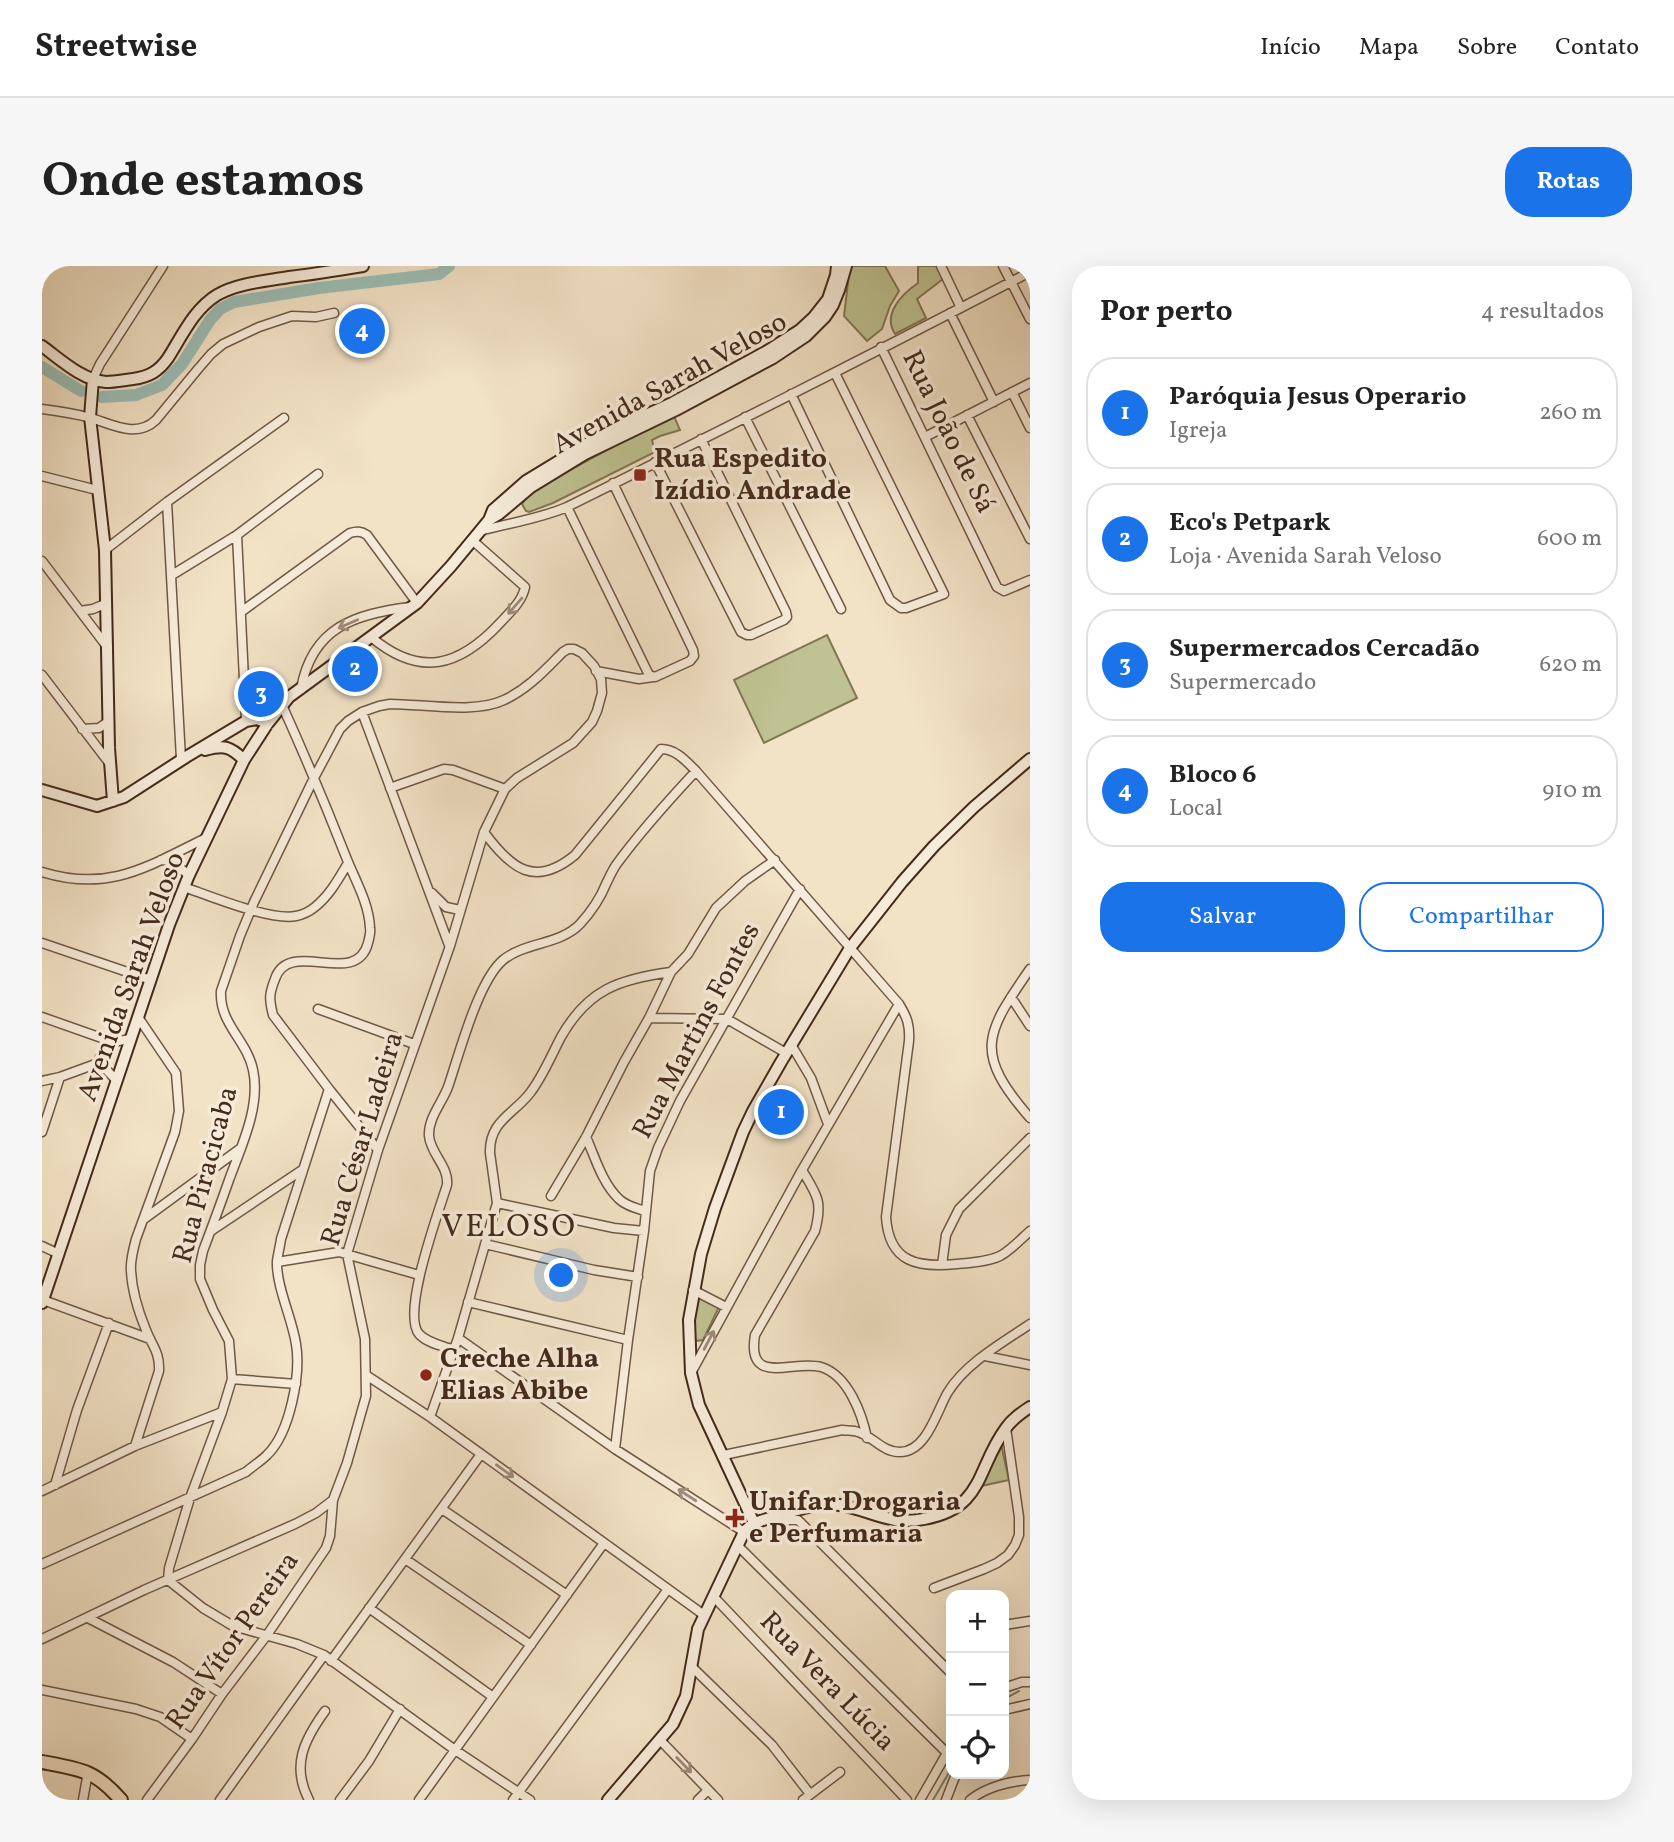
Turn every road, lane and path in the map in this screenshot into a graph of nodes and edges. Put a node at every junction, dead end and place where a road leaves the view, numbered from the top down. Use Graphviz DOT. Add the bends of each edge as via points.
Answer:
graph roads {
  1 [pos="363,266"];
  2 [pos="837,266"];
  3 [pos="846,266"];
  4 [pos="941,266"];
  5 [pos="1003,266"];
  6 [pos="164,268"];
  7 [pos="1030,272"];
  8 [pos="1011,282"];
  9 [pos="961,308"];
  10 [pos="334,313"];
  11 [pos="950,313"];
  12 [pos="1030,319"];
  13 [pos="42,346"];
  14 [pos="881,347"];
  15 [pos="835,373"];
  16 [pos="93,379"];
  17 [pos="1030,383"];
  18 [pos="1012,392"];
  19 [pos="791,394"];
  20 [pos="994,402"];
  21 [pos="42,409"];
  22 [pos="967,415"];
  23 [pos="90,417"];
  24 [pos="284,418"];
  25 [pos="746,418"];
  26 [pos="1030,428"];
  27 [pos="925,437"];
  28 [pos="701,439"];
  29 [pos="655,462"];
  30 [pos="318,474"];
  31 [pos="42,476"];
  32 [pos="613,483"];
  33 [pos="97,490"];
  34 [pos="167,502"];
  35 [pos="567,507"];
  36 [pos="489,520"];
  37 [pos="237,535"];
  38 [pos="476,536"];
  39 [pos="1030,539"];
  40 [pos="105,550"];
  41 [pos="42,561"];
  42 [pos="172,575"];
  43 [pos="1030,580"];
  44 [pos="107,603"];
  45 [pos="415,604"];
  46 [pos="841,609"];
  47 [pos="80,611"];
  48 [pos="242,612"];
  49 [pos="371,637"];
  50 [pos="108,648"];
  51 [pos="596,671"];
  52 [pos="650,674"];
  53 [pos="42,675"];
  54 [pos="301,689"];
  55 [pos="282,705"];
  56 [pos="362,712"];
  57 [pos="109,721"];
  58 [pos="243,723"];
  59 [pos="268,723"];
  60 [pos="82,729"];
  61 [pos="229,748"];
  62 [pos="327,755"];
  63 [pos="187,756"];
  64 [pos="305,756"];
  65 [pos="1030,759"];
  66 [pos="244,760"];
  67 [pos="110,764"];
  68 [pos="696,771"];
  69 [pos="314,778"];
  70 [pos="390,788"];
  71 [pos="505,789"];
  72 [pos="42,790"];
  73 [pos="114,802"];
  74 [pos="484,832"];
  75 [pos="208,837"];
  76 [pos="161,860"];
  77 [pos="775,860"];
  78 [pos="348,863"];
  79 [pos="42,872"];
  80 [pos="189,874"];
  81 [pos="184,887"];
  82 [pos="428,888"];
  83 [pos="800,889"];
  84 [pos="251,910"];
  85 [pos="460,910"];
  86 [pos="42,943"];
  87 [pos="450,946"];
  88 [pos="850,948"];
  89 [pos="1030,969"];
  90 [pos="671,972"];
  91 [pos="151,980"];
  92 [pos="1011,998"];
  93 [pos="899,1004"];
  94 [pos="318,1009"];
  95 [pos="42,1017"];
  96 [pos="138,1017"];
  97 [pos="649,1018"];
  98 [pos="727,1019"];
  99 [pos="1030,1026"];
  100 [pos="131,1039"];
  101 [pos="113,1042"];
  102 [pos="414,1044"];
  103 [pos="789,1049"];
  104 [pos="101,1062"];
  105 [pos="60,1077"];
  106 [pos="42,1081"];
  107 [pos="117,1081"];
  108 [pos="329,1089"];
  109 [pos="1030,1118"];
  110 [pos="828,1124"];
  111 [pos="42,1132"];
  112 [pos="586,1137"];
  113 [pos="1030,1139"];
  114 [pos="241,1148"];
  115 [pos="378,1150"];
  116 [pos="302,1170"];
  117 [pos="802,1170"];
  118 [pos="282,1183"];
  119 [pos="296,1190"];
  120 [pos="551,1196"];
  121 [pos="497,1203"];
  122 [pos="645,1211"];
  123 [pos="144,1219"];
  124 [pos="211,1231"];
  125 [pos="644,1231"];
  126 [pos="1030,1231"];
  127 [pos="485,1244"];
  128 [pos="42,1246"];
  129 [pos="59,1254"];
  130 [pos="347,1254"];
  131 [pos="277,1262"];
  132 [pos="942,1265"];
  133 [pos="419,1275"];
  134 [pos="638,1276"];
  135 [pos="693,1290"];
  136 [pos="43,1302"];
  137 [pos="468,1302"];
  138 [pos="726,1307"];
  139 [pos="109,1323"];
  140 [pos="1030,1324"];
  141 [pos="458,1338"];
  142 [pos="150,1339"];
  143 [pos="628,1340"];
  144 [pos="454,1350"];
  145 [pos="985,1356"];
  146 [pos="1030,1365"];
  147 [pos="691,1373"];
  148 [pos="366,1375"];
  149 [pos="232,1379"];
  150 [pos="296,1384"];
  151 [pos="1030,1407"];
  152 [pos="222,1412"];
  153 [pos="430,1417"];
  154 [pos="1006,1428"];
  155 [pos="867,1438"];
  156 [pos="135,1446"];
  157 [pos="615,1449"];
  158 [pos="481,1454"];
  159 [pos="724,1455"];
  160 [pos="55,1485"];
  161 [pos="42,1492"];
  162 [pos="190,1498"];
  163 [pos="333,1500"];
  164 [pos="442,1509"];
  165 [pos="774,1518"];
  166 [pos="754,1523"];
  167 [pos="744,1532"];
  168 [pos="604,1543"];
  169 [pos="737,1545"];
  170 [pos="405,1559"];
  171 [pos="42,1564"];
  172 [pos="168,1580"];
  173 [pos="934,1588"];
  174 [pos="668,1589"];
  175 [pos="567,1595"];
  176 [pos="713,1596"];
  177 [pos="369,1608"];
  178 [pos="704,1615"];
  179 [pos="88,1618"];
  180 [pos="1030,1621"];
  181 [pos="1009,1624"];
  182 [pos="267,1635"];
  183 [pos="42,1639"];
  184 [pos="531,1645"];
  185 [pos="327,1658"];
  186 [pos="691,1666"];
  187 [pos="946,1667"];
  188 [pos="1030,1682"];
  189 [pos="1009,1687"];
  190 [pos="42,1690"];
  191 [pos="222,1694"];
  192 [pos="493,1697"];
  193 [pos="1030,1704"];
  194 [pos="400,1709"];
  195 [pos="1009,1709"];
  196 [pos="325,1711"];
  197 [pos="192,1739"];
  198 [pos="660,1740"];
  199 [pos="946,1747"];
  200 [pos="455,1750"];
  201 [pos="946,1755"];
  202 [pos="42,1762"];
  203 [pos="88,1772"];
  204 [pos="840,1772"];
  205 [pos="954,1779"];
  206 [pos="1030,1780"];
  207 [pos="708,1790"];
  208 [pos="519,1791"];
  209 [pos="807,1797"];
  210 [pos="83,1800"];
  211 [pos="121,1800"];
  212 [pos="148,1800"];
  213 [pos="220,1800"];
  214 [pos="309,1800"];
  215 [pos="340,1800"];
  216 [pos="419,1800"];
  217 [pos="513,1800"];
  218 [pos="530,1800"];
  219 [pos="608,1800"];
  220 [pos="698,1800"];
  221 [pos="718,1800"];
  222 [pos="907,1800"];
  223 [pos="920,1800"];
  224 [pos="946,1800"];
  225 [pos="970,1800"];
  1 -- 16 [label="main road" via="227,290 203,306 153,374 108,382"];
  2 -- 36 [label="main road, Avenida Sarah Veloso" via="828,299 792,336 550,465 506,498"];
  3 -- 36 [label="main road, Avenida Sarah Veloso" via="833,305 806,336 688,404 584,454"];
  4 -- 9 [label="street"];
  5 -- 8 [label="street"];
  6 -- 16 [label="street"];
  7 -- 8 [label="street"];
  8 -- 9 [label="street"];
  8 -- 12 [label="street"];
  9 -- 11 [label="street"];
  10 -- 23 [label="street" via="292,316 223,344 150,426 122,428"];
  11 -- 14 [label="street"];
  11 -- 20 [label="street"];
  13 -- 16 [label="main road"];
  14 -- 15 [label="street"];
  14 -- 27 [label="street, Rua João de Sá"];
  15 -- 19 [label="street"];
  15 -- 19 [label="street" via="944,594 906,608 890,600"];
  16 -- 23 [label="main road"];
  17 -- 18 [label="street"];
  18 -- 20 [label="street"];
  18 -- 26 [label="street"];
  19 -- 25 [label="street"];
  20 -- 22 [label="street"];
  21 -- 23 [label="street"];
  22 -- 27 [label="street"];
  22 -- 39 [label="street"];
  23 -- 33 [label="main road"];
  24 -- 34 [label="street"];
  25 -- 28 [label="street"];
  25 -- 46 [label="street"];
  27 -- 43 [label="street, Rua João de Sá" via="997,587 1004,592"];
  28 -- 29 [label="street"];
  28 -- 29 [label="street" via="787,615 784,620 751,635 738,628"];
  29 -- 32 [label="street"];
  30 -- 37 [label="street"];
  31 -- 33 [label="street"];
  32 -- 35 [label="street"];
  32 -- 52 [label="street" via="694,654 690,661"];
  33 -- 40 [label="main road"];
  34 -- 40 [label="street"];
  34 -- 42 [label="street"];
  35 -- 38 [label="street"];
  35 -- 52 [label="street"];
  36 -- 38 [label="main road, Avenida Sarah Veloso"];
  37 -- 42 [label="street"];
  37 -- 48 [label="street"];
  38 -- 45 [label="main road, Avenida Sarah Veloso"];
  38 -- 49 [label="street, one-way" via="525,587 523,597 490,633 460,656 436,662 401,657"];
  40 -- 44 [label="main road"];
  41 -- 47 [label="street"];
  42 -- 63 [label="street"];
  44 -- 47 [label="street"];
  44 -- 50 [label="main road"];
  45 -- 48 [label="street" via="367,535 355,531"];
  45 -- 49 [label="main road, Avenida Sarah Veloso"];
  45 -- 54 [label="street, one-way" via="380,611 328,635 308,660"];
  47 -- 50 [label="street"];
  48 -- 58 [label="street"];
  49 -- 54 [label="main road, Avenida Sarah Veloso"];
  50 -- 57 [label="main road"];
  51 -- 52 [label="street" via="639,679"];
  51 -- 56 [label="street, Rua Piracicaba" via="582,653 568,649 535,681 495,704 390,704"];
  51 -- 71 [label="street, Rua César Ladeira" via="602,693 587,729"];
  53 -- 60 [label="street"];
  54 -- 55 [label="main road, Avenida Sarah Veloso"];
  55 -- 59 [label="main road, Avenida Sarah Veloso"];
  55 -- 64 [label="street"];
  56 -- 62 [label="street, Rua Piracicaba" via="340,729"];
  56 -- 70 [label="street"];
  57 -- 60 [label="street" via="99,728"];
  57 -- 67 [label="main road"];
  58 -- 59 [label="main road" via="257,719"];
  58 -- 61 [label="main road" via="232,735"];
  58 -- 63 [label="main road"];
  59 -- 66 [label="main road, Avenida Sarah Veloso"];
  60 -- 67 [label="street"];
  61 -- 63 [label="main road" via="218,746"];
  61 -- 66 [label="main road"];
  62 -- 64 [label="street" via="313,760"];
  62 -- 69 [label="street, Rua Piracicaba"];
  63 -- 73 [label="main road"];
  64 -- 69 [label="street"];
  65 -- 88 [label="main road" via="934,846"];
  66 -- 75 [label="main road, Avenida Sarah Veloso"];
  67 -- 73 [label="main road"];
  68 -- 74 [label="street" via="678,754 661,749 575,855 551,870 529,871 516,865"];
  68 -- 77 [label="street"];
  68 -- 133 [label="street" via="613,868 596,904 577,927 506,958 482,991 447,1090 431,1121 429,1138 448,1177"];
  69 -- 78 [label="street"];
  69 -- 84 [label="street, Rua Piracicaba"];
  70 -- 71 [label="street" via="437,770 453,769"];
  70 -- 82 [label="street"];
  71 -- 74 [label="street, Rua César Ladeira"];
  72 -- 73 [label="main road" via="97,806"];
  74 -- 85 [label="street, Rua César Ladeira"];
  75 -- 76 [label="street"];
  75 -- 80 [label="main road, Avenida Sarah Veloso"];
  76 -- 79 [label="street" via="107,878 68,879"];
  76 -- 80 [label="street" via="171,861"];
  77 -- 83 [label="street"];
  77 -- 90 [label="street" via="716,908 688,954"];
  78 -- 84 [label="street" via="327,895 304,914 286,917"];
  78 -- 108 [label="street" via="362,892 370,928 364,953 344,964 296,961 282,966 270,993 273,1015"];
  80 -- 81 [label="main road, Avenida Sarah Veloso"];
  81 -- 84 [label="street"];
  81 -- 91 [label="main road, Avenida Sarah Veloso"];
  82 -- 85 [label="street" via="446,907"];
  82 -- 87 [label="street"];
  83 -- 88 [label="street"];
  83 -- 98 [label="street, Rua Martins Fontes"];
  84 -- 114 [label="street, Rua Piracicaba" via="221,1000 254,1072 254,1100"];
  85 -- 87 [label="street, Rua César Ladeira"];
  86 -- 91 [label="street"];
  87 -- 102 [label="street, Rua César Ladeira"];
  88 -- 93 [label="street"];
  88 -- 103 [label="main road"];
  89 -- 92 [label="street"];
  90 -- 97 [label="street"];
  90 -- 121 [label="street" via="639,976 606,988 573,1018 530,1092 506,1115 491,1139"];
  91 -- 96 [label="main road, Avenida Sarah Veloso"];
  92 -- 99 [label="street"];
  92 -- 109 [label="street" via="999,1016 990,1049 998,1075"];
  93 -- 110 [label="street"];
  93 -- 132 [label="street" via="910,1033 887,1229 890,1242 912,1262"];
  94 -- 102 [label="street"];
  95 -- 101 [label="street"];
  96 -- 100 [label="main road, Avenida Sarah Veloso"];
  96 -- 123 [label="street" via="176,1073 179,1095 175,1132"];
  97 -- 98 [label="street"];
  97 -- 112 [label="street"];
  98 -- 103 [label="street"];
  98 -- 122 [label="street, Rua Martins Fontes" via="658,1148"];
  100 -- 101 [label="street"];
  100 -- 107 [label="main road, Avenida Sarah Veloso"];
  101 -- 104 [label="street" via="104,1047"];
  102 -- 115 [label="street, Rua César Ladeira"];
  103 -- 110 [label="street" via="811,1078"];
  103 -- 135 [label="main road" via="743,1132 715,1208"];
  104 -- 105 [label="street"];
  104 -- 107 [label="street"];
  105 -- 106 [label="street"];
  105 -- 111 [label="street"];
  107 -- 129 [label="main road, Avenida Sarah Veloso"];
  108 -- 115 [label="street"];
  108 -- 116 [label="street"];
  110 -- 117 [label="street"];
  112 -- 120 [label="street"];
  112 -- 122 [label="street" via="610,1188 629,1206"];
  113 -- 132 [label="street" via="959,1209 946,1234"];
  114 -- 123 [label="street"];
  114 -- 124 [label="street, Rua Piracicaba"];
  115 -- 130 [label="street, Rua César Ladeira"];
  116 -- 118 [label="street"];
  116 -- 119 [label="street"];
  117 -- 138 [label="street"];
  117 -- 155 [label="street" via="819,1200 818,1220 755,1335 754,1354 771,1369 821,1367 837,1376 852,1394"];
  118 -- 119 [label="street"];
  118 -- 124 [label="street"];
  119 -- 131 [label="street"];
  121 -- 125 [label="street"];
  121 -- 127 [label="street"];
  122 -- 125 [label="street, Rua Martins Fontes"];
  123 -- 142 [label="street" via="131,1272"];
  124 -- 149 [label="street, Rua Piracicaba" via="200,1279 229,1341"];
  125 -- 134 [label="street, Rua Martins Fontes"];
  126 -- 132 [label="street" via="1002,1255"];
  127 -- 134 [label="street"];
  127 -- 137 [label="street"];
  128 -- 129 [label="street"];
  129 -- 136 [label="main road, Avenida Sarah Veloso"];
  130 -- 131 [label="street"];
  130 -- 133 [label="street"];
  130 -- 148 [label="street, Rua César Ladeira" via="365,1339"];
  131 -- 150 [label="street" via="296,1345"];
  133 -- 144 [label="street" via="415,1323 420,1335"];
  134 -- 143 [label="street, Rua Martins Fontes"];
  135 -- 138 [label="street"];
  135 -- 147 [label="main road"];
  136 -- 139 [label="street"];
  137 -- 141 [label="street"];
  137 -- 143 [label="street"];
  147 -- 138 [label="street, one-way"];
  139 -- 142 [label="street"];
  139 -- 160 [label="street"];
  140 -- 145 [label="street"];
  141 -- 144 [label="street"];
  141 -- 157 [label="street"];
  142 -- 156 [label="street" via="157,1350 159,1371"];
  143 -- 157 [label="street, Rua Martins Fontes"];
  144 -- 153 [label="street"];
  145 -- 146 [label="street"];
  145 -- 155 [label="street" via="955,1382 916,1446 904,1452 889,1451"];
  147 -- 159 [label="main road" via="699,1405"];
  148 -- 153 [label="street"];
  148 -- 163 [label="street, Rua César Ladeira" via="366,1396"];
  149 -- 150 [label="street"];
  149 -- 152 [label="street, Rua Piracicaba"];
  150 -- 162 [label="street" via="281,1436 268,1455 246,1472"];
  151 -- 154 [label="main road"];
  152 -- 156 [label="street"];
  152 -- 162 [label="street, Rua Piracicaba"];
  153 -- 158 [label="street"];
  154 -- 165 [label="main road" via="976,1487 948,1512 898,1521 825,1504"];
  154 -- 173 [label="street" via="1019,1517 1015,1545 997,1563"];
  155 -- 159 [label="street" via="842,1430"];
  156 -- 160 [label="street"];
  167 -- 157 [label="street, one-way"];
  158 -- 164 [label="street"];
  158 -- 168 [label="street, one-way"];
  159 -- 166 [label="main road"];
  160 -- 161 [label="street"];
  162 -- 171 [label="street"];
  162 -- 172 [label="street, Rua Piracicaba"];
  163 -- 172 [label="street" via="295,1524"];
  163 -- 182 [label="street, Rua Vítor Pereira" via="326,1548"];
  164 -- 170 [label="street"];
  164 -- 175 [label="street"];
  165 -- 166 [label="main road"];
  165 -- 187 [label="street" via="798,1520"];
  166 -- 167 [label="main road"];
  167 -- 169 [label="main road"];
  168 -- 174 [label="street"];
  168 -- 175 [label="street"];
  169 -- 176 [label="main road"];
  169 -- 199 [label="street"];
  170 -- 177 [label="street"];
  170 -- 184 [label="street"];
  172 -- 179 [label="street"];
  172 -- 182 [label="street" via="217,1618"];
  174 -- 178 [label="street"];
  174 -- 208 [label="street"];
  175 -- 184 [label="street"];
  176 -- 178 [label="main road"];
  176 -- 222 [label="street, Rua Vera Lúcia"];
  177 -- 185 [label="street"];
  177 -- 192 [label="street"];
  178 -- 186 [label="main road"];
  179 -- 183 [label="street"];
  179 -- 191 [label="street" via="173,1662"];
  180 -- 181 [label="street"];
  182 -- 185 [label="street"];
  182 -- 191 [label="street, Rua Vítor Pereira"];
  184 -- 192 [label="street"];
  185 -- 194 [label="street"];
  185 -- 213 [label="street"];
  186 -- 198 [label="main road" via="681,1710"];
  186 -- 209 [label="street" via="772,1745"];
  188 -- 189 [label="street"];
  190 -- 197 [label="street" via="145,1712"];
  191 -- 197 [label="street, Rua Vítor Pereira"];
  192 -- 200 [label="street"];
  193 -- 195 [label="street"];
  194 -- 200 [label="street"];
  194 -- 215 [label="street"];
  196 -- 214 [label="street" via="311,1730 300,1759"];
  197 -- 212 [label="street, Rua Vítor Pereira"];
  198 -- 207 [label="street, one-way"];
  198 -- 219 [label="main road"];
  200 -- 208 [label="street"];
  200 -- 216 [label="street"];
  201 -- 223 [label="street"];
  202 -- 203 [label="main road"];
  203 -- 210 [label="street"];
  203 -- 211 [label="main road"];
  204 -- 209 [label="street"];
  205 -- 224 [label="street"];
  206 -- 225 [label="street" via="997,1787"];
  207 -- 220 [label="street"];
  207 -- 221 [label="street"];
  208 -- 217 [label="street"];
  208 -- 218 [label="street"];
}
